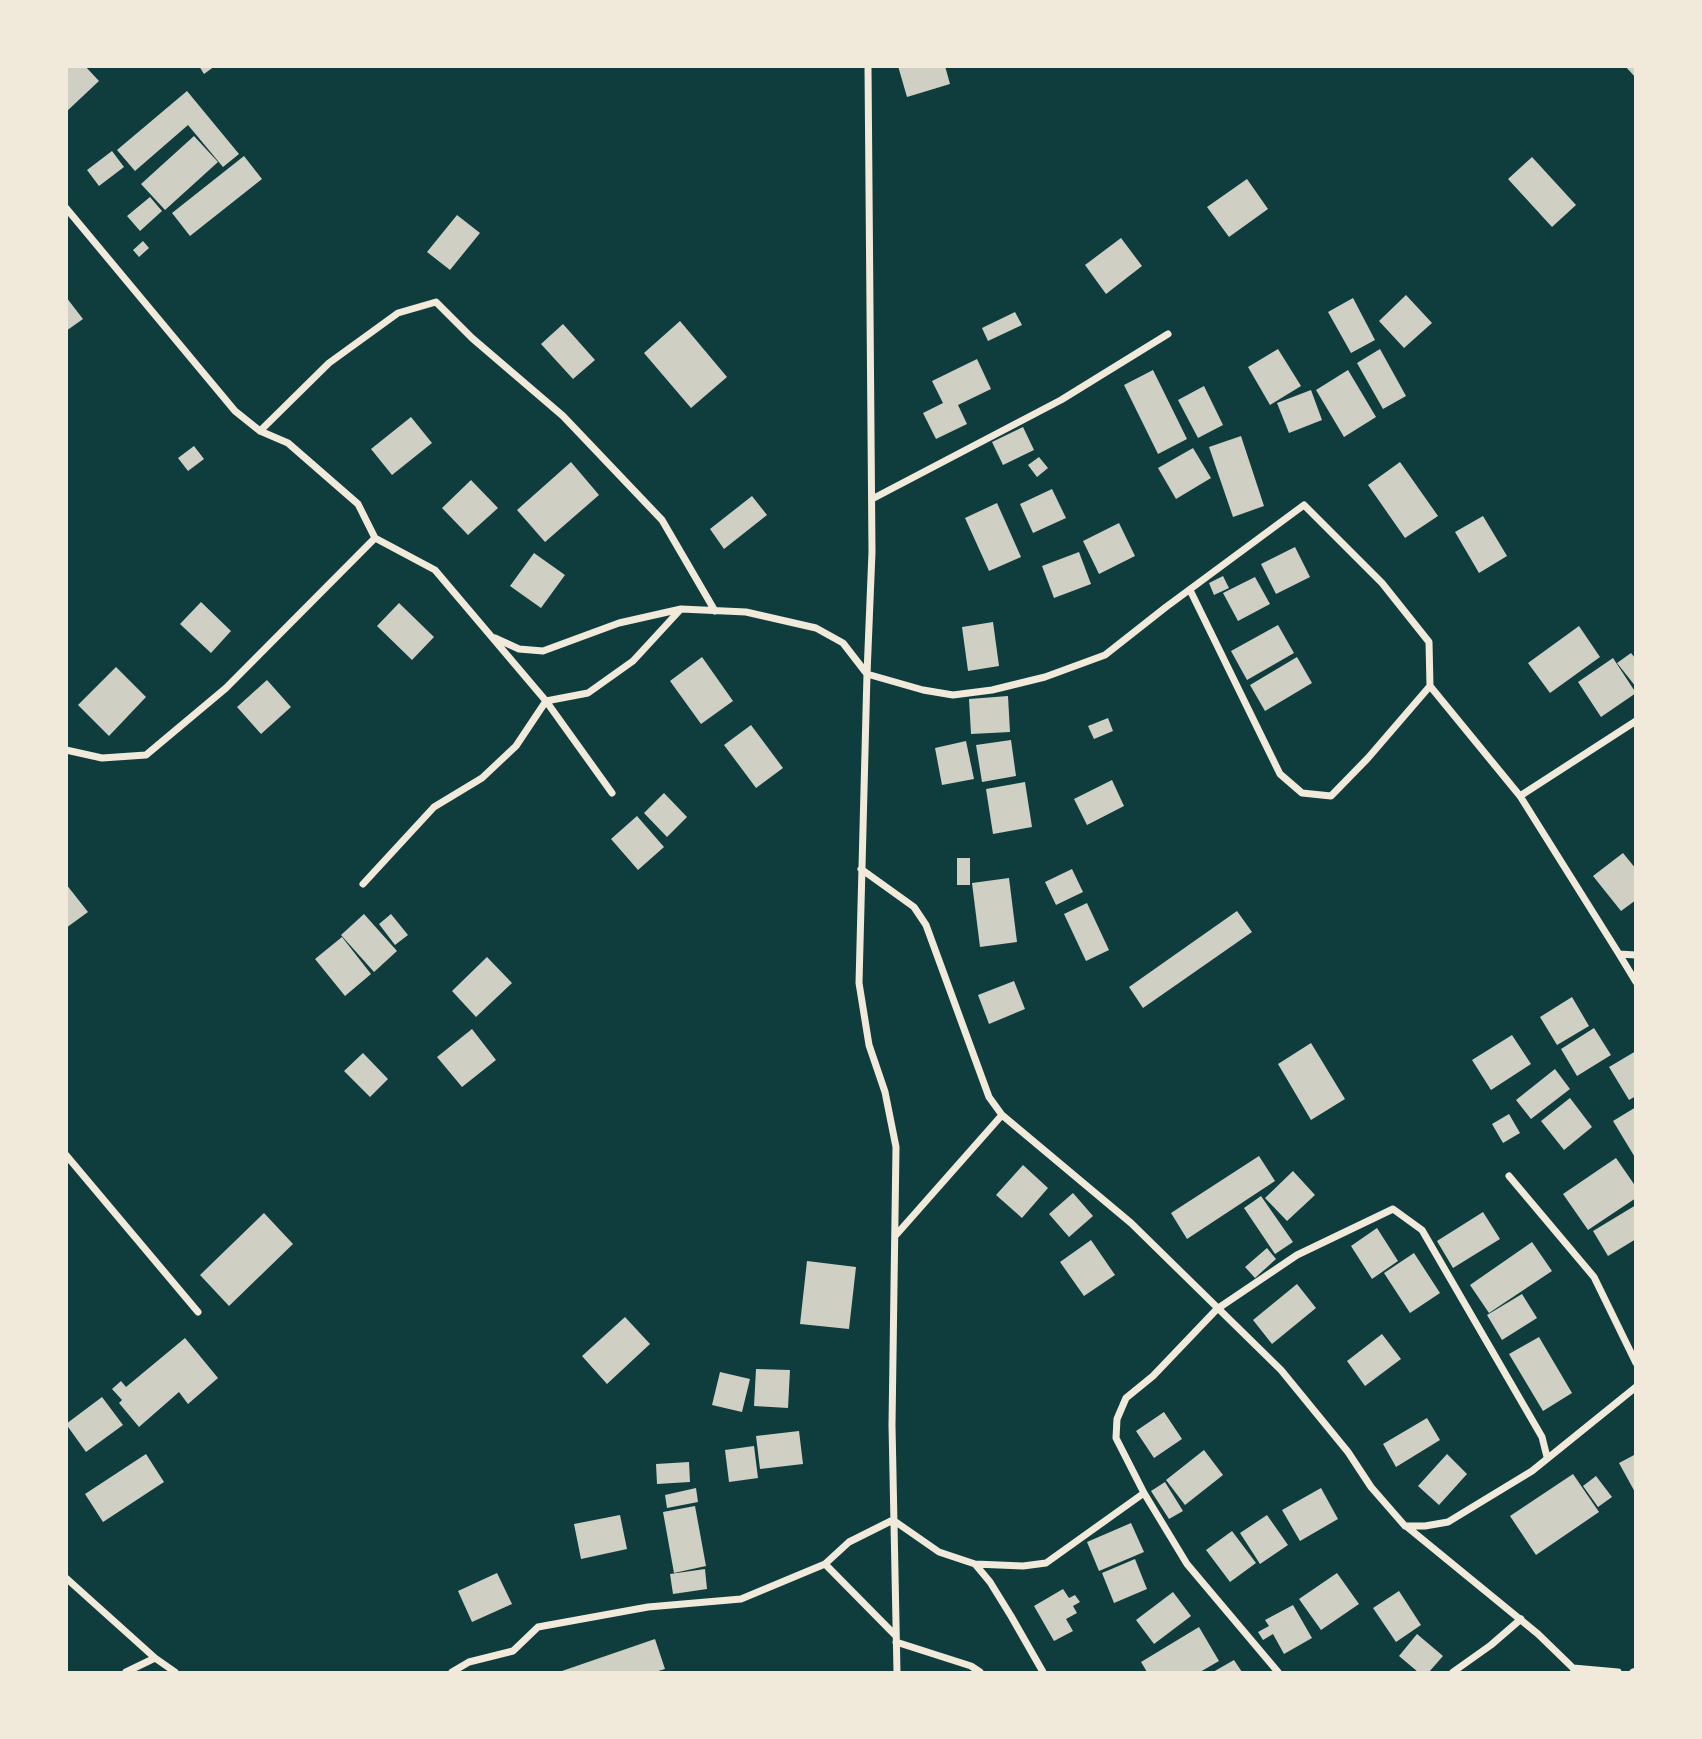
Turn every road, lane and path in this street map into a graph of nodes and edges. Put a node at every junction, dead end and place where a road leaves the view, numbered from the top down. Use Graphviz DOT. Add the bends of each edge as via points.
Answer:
graph roads {
  1 [pos="868,66"];
  2 [pos="66,208"];
  3 [pos="1168,334"];
  4 [pos="260,431"];
  5 [pos="872,499"];
  6 [pos="375,538"];
  7 [pos="1189,590"];
  8 [pos="681,609"];
  9 [pos="715,611"];
  10 [pos="495,638"];
  11 [pos="867,674"];
  12 [pos="1430,686"];
  13 [pos="546,701"];
  14 [pos="1636,721"];
  15 [pos="66,750"];
  16 [pos="612,793"];
  17 [pos="1520,796"];
  18 [pos="861,869"];
  19 [pos="363,884"];
  20 [pos="1619,954"];
  21 [pos="1636,955"];
  22 [pos="1636,982"];
  23 [pos="1002,1115"];
  24 [pos="66,1155"];
  25 [pos="1509,1177"];
  26 [pos="895,1236"];
  27 [pos="1217,1309"];
  28 [pos="198,1312"];
  29 [pos="1636,1363"];
  30 [pos="1636,1387"];
  31 [pos="1547,1457"];
  32 [pos="1144,1493"];
  33 [pos="893,1520"];
  34 [pos="1405,1525"];
  35 [pos="825,1564"];
  36 [pos="975,1564"];
  37 [pos="66,1578"];
  38 [pos="1521,1619"];
  39 [pos="895,1639"];
  40 [pos="155,1658"];
  41 [pos="1574,1670"];
  42 [pos="126,1672"];
  43 [pos="175,1672"];
  44 [pos="452,1672"];
  45 [pos="897,1672"];
  46 [pos="981,1672"];
  47 [pos="1043,1672"];
  48 [pos="1278,1672"];
  49 [pos="1453,1672"];
  50 [pos="1618,1672"];
  1 -- 5 [label="street"];
  2 -- 4 [label="street" via="235,411"];
  3 -- 5 [label="street" via="1061,400"];
  4 -- 6 [label="street" via="288,443 358,504"];
  4 -- 9 [label="street" via="329,363 398,313 436,302 563,416 662,520"];
  5 -- 11 [label="street"];
  6 -- 10 [label="street" via="435,570"];
  6 -- 15 [label="street" via="226,688 146,755 102,758"];
  7 -- 11 [label="street" via="1105,655 1045,677 953,695"];
  7 -- 12 [label="street" via="1304,505 1381,583 1429,642"];
  7 -- 12 [label="street" via="1280,774 1302,793 1331,796"];
  8 -- 9 [label="street"];
  8 -- 10 [label="street" via="619,623 543,651 519,649"];
  8 -- 13 [label="street" via="633,661 588,693"];
  9 -- 11 [label="street" via="746,612 816,628 843,643"];
  10 -- 13 [label="street"];
  11 -- 18 [label="street"];
  12 -- 17 [label="street"];
  13 -- 16 [label="street"];
  13 -- 19 [label="street" via="516,746 482,778 434,807"];
  14 -- 17 [label="street"];
  17 -- 20 [label="street"];
  18 -- 23 [label="street" via="914,907 926,925 989,1097"];
  18 -- 26 [label="street" via="859,983 869,1045 885,1092 895,1147"];
  20 -- 21 [label="street"];
  20 -- 22 [label="street"];
  23 -- 26 [label="street"];
  23 -- 27 [label="street" via="1130,1223"];
  24 -- 28 [label="street"];
  25 -- 29 [label="street" via="1594,1277"];
  26 -- 33 [label="street"];
  27 -- 31 [label="street" via="1297,1255 1393,1209 1422,1230 1542,1437"];
  27 -- 32 [label="street" via="1126,1398 1117,1419 1116,1438"];
  27 -- 34 [label="street" via="1299,1391 1348,1451 1371,1488"];
  30 -- 31 [label="street"];
  31 -- 34 [label="street" via="1448,1522"];
  32 -- 36 [label="street" via="1046,1563"];
  32 -- 48 [label="street" via="1187,1564"];
  33 -- 35 [label="street" via="849,1542"];
  33 -- 36 [label="street" via="939,1552"];
  33 -- 39 [label="street"];
  34 -- 38 [label="street"];
  35 -- 39 [label="street"];
  35 -- 44 [label="street" via="741,1599 648,1607 538,1627 513,1651 469,1662"];
  36 -- 47 [label="street" via="1012,1616"];
  37 -- 40 [label="street"];
  38 -- 41 [label="street"];
  38 -- 49 [label="street"];
  39 -- 45 [label="street"];
  39 -- 46 [label="street"];
  40 -- 42 [label="street"];
  40 -- 43 [label="street"];
  41 -- 50 [label="street"];
}
